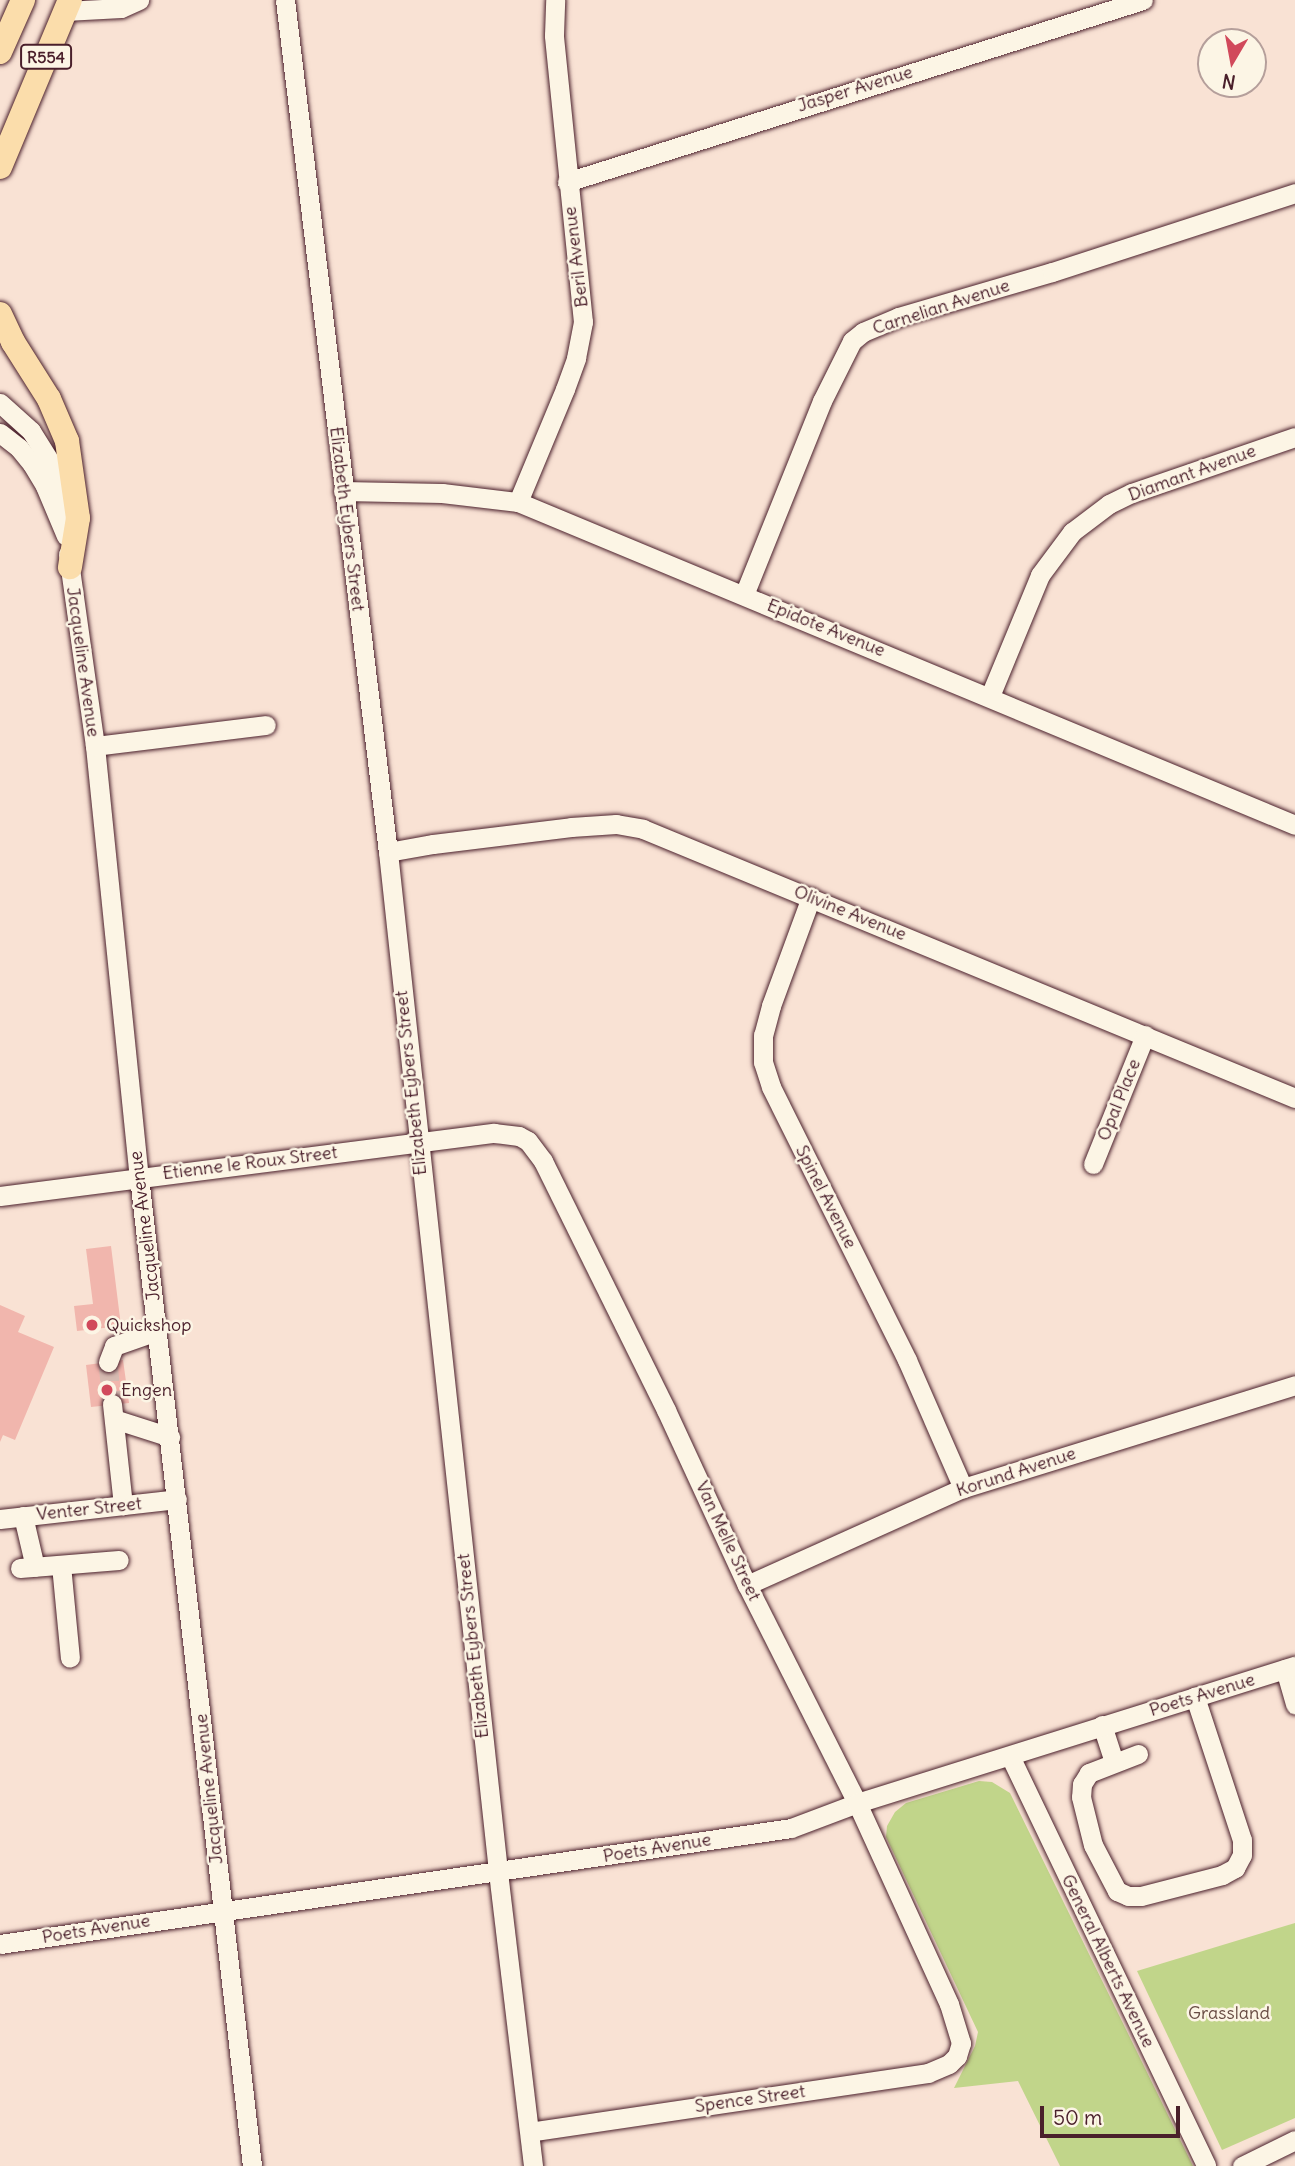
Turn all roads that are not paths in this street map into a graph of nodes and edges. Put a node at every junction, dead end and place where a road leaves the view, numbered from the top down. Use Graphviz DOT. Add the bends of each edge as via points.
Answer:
graph roads {
  1 [pos="23,0"];
  2 [pos="139,0"];
  3 [pos="285,0"];
  4 [pos="555,0"];
  5 [pos="1143,0"];
  6 [pos="67,5"];
  7 [pos="0,52"];
  8 [pos="0,167"];
  9 [pos="567,182"];
  10 [pos="1295,193"];
  11 [pos="0,314"];
  12 [pos="0,403"];
  13 [pos="0,433"];
  14 [pos="1295,437"];
  15 [pos="343,491"];
  16 [pos="518,502"];
  17 [pos="66,536"];
  18 [pos="70,567"];
  19 [pos="744,595"];
  20 [pos="990,696"];
  21 [pos="266,725"];
  22 [pos="95,746"];
  23 [pos="1295,825"];
  24 [pos="387,852"];
  25 [pos="811,897"];
  26 [pos="1145,1035"];
  27 [pos="1295,1098"];
  28 [pos="417,1143"];
  29 [pos="1093,1164"];
  30 [pos="139,1177"];
  31 [pos="0,1196"];
  32 [pos="157,1331"];
  33 [pos="108,1362"];
  34 [pos="1295,1385"];
  35 [pos="170,1437"];
  36 [pos="963,1488"];
  37 [pos="177,1499"];
  38 [pos="123,1505"];
  39 [pos="23,1516"];
  40 [pos="0,1519"];
  41 [pos="119,1560"];
  42 [pos="61,1565"];
  43 [pos="747,1585"];
  44 [pos="70,1658"];
  45 [pos="1290,1668"];
  46 [pos="1195,1697"];
  47 [pos="1295,1705"];
  48 [pos="1102,1725"];
  49 [pos="1138,1754"];
  50 [pos="1010,1756"];
  51 [pos="1114,1762"];
  52 [pos="858,1803"];
  53 [pos="498,1872"];
  54 [pos="223,1910"];
  55 [pos="0,1944"];
  56 [pos="960,2048"];
  57 [pos="530,2132"];
  58 [pos="1295,2140"];
  59 [pos="251,2166"];
  60 [pos="533,2166"];
  61 [pos="1206,2166"];
  62 [pos="1242,2166"];
  1 -- 7 [label="main road, R554"];
  2 -- 6 [label="street" via="121,8"];
  3 -- 15 [label="street, Elizabeth Eybers Street"];
  4 -- 9 [label="street, Beril Avenue"];
  5 -- 9 [label="street, Jasper Avenue"];
  6 -- 8 [label="main road, R554"];
  9 -- 16 [label="street, Beril Avenue" via="583,306 580,341"];
  10 -- 19 [label="street, Carnelian Avenue" via="898,317 863,332 852,341 822,401"];
  11 -- 18 [label="main road" via="68,441 78,519"];
  12 -- 17 [label="street, Jacqueline Avenue" via="31,431 52,465 64,501"];
  13 -- 17 [label="street, Jacqueline Avenue" via="32,464"];
  14 -- 20 [label="street, Diamant Avenue" via="1132,493 1072,532 1040,575"];
  15 -- 16 [label="street, Epidote Avenue" via="442,493"];
  15 -- 24 [label="street, Elizabeth Eybers Street"];
  16 -- 19 [label="street, Epidote Avenue"];
  17 -- 18 [label="street, Jacqueline Avenue"];
  18 -- 22 [label="street, Jacqueline Avenue"];
  19 -- 20 [label="street, Epidote Avenue"];
  20 -- 23 [label="street, Epidote Avenue"];
  21 -- 22 [label="street"];
  22 -- 30 [label="street, Jacqueline Avenue"];
  24 -- 25 [label="street, Olivine Avenue" via="571,827 630,826"];
  24 -- 28 [label="street, Elizabeth Eybers Street"];
  25 -- 26 [label="street, Olivine Avenue"];
  25 -- 36 [label="street, Spinel Avenue" via="766,1021 763,1062 907,1360"];
  26 -- 27 [label="street, Olivine Avenue"];
  26 -- 29 [label="street, Opal Place"];
  28 -- 30 [label="street, Etienne le Roux Street"];
  28 -- 43 [label="street, Van Melle Street" via="494,1133 519,1136 534,1149 666,1409"];
  28 -- 53 [label="street, Elizabeth Eybers Street"];
  30 -- 31 [label="street, Etienne le Roux Street"];
  30 -- 32 [label="street, Jacqueline Avenue"];
  32 -- 33 [label="street" via="114,1346"];
  32 -- 35 [label="street, Jacqueline Avenue"];
  34 -- 36 [label="street, Korund Avenue"];
  35 -- 37 [label="street, Jacqueline Avenue"];
  35 -- 38 [label="street" via="113,1412"];
  36 -- 43 [label="street, Korund Avenue"];
  37 -- 38 [label="street, Venter Street"];
  37 -- 54 [label="street, Jacqueline Avenue"];
  38 -- 39 [label="street, Venter Street"];
  39 -- 40 [label="street, Venter Street"];
  39 -- 42 [label="street" via="27,1568"];
  41 -- 42 [label="street"];
  42 -- 44 [label="street"];
  43 -- 52 [label="street, Van Melle Street"];
  45 -- 46 [label="street, Poets Avenue"];
  45 -- 47 [label="street"];
  46 -- 48 [label="street, Poets Avenue"];
  46 -- 51 [label="street" via="1241,1840 1242,1855 1235,1868 1141,1896 1116,1891 1093,1846 1081,1797 1089,1773"];
  48 -- 50 [label="street, Poets Avenue"];
  48 -- 51 [label="street"];
  49 -- 51 [label="street"];
  50 -- 52 [label="street, Poets Avenue"];
  50 -- 61 [label="street, General Alberts Avenue"];
  52 -- 53 [label="street, Poets Avenue" via="791,1828"];
  52 -- 56 [label="street, Van Melle Street" via="949,2004"];
  53 -- 54 [label="street, Poets Avenue"];
  53 -- 57 [label="street, Elizabeth Eybers Street"];
  54 -- 55 [label="street, Poets Avenue"];
  54 -- 59 [label="street, Jacqueline Avenue"];
  56 -- 57 [label="street, Spence Street" via="949,2064 928,2073"];
  57 -- 60 [label="street, Elizabeth Eybers Street"];
  58 -- 62 [label="street"];
}
